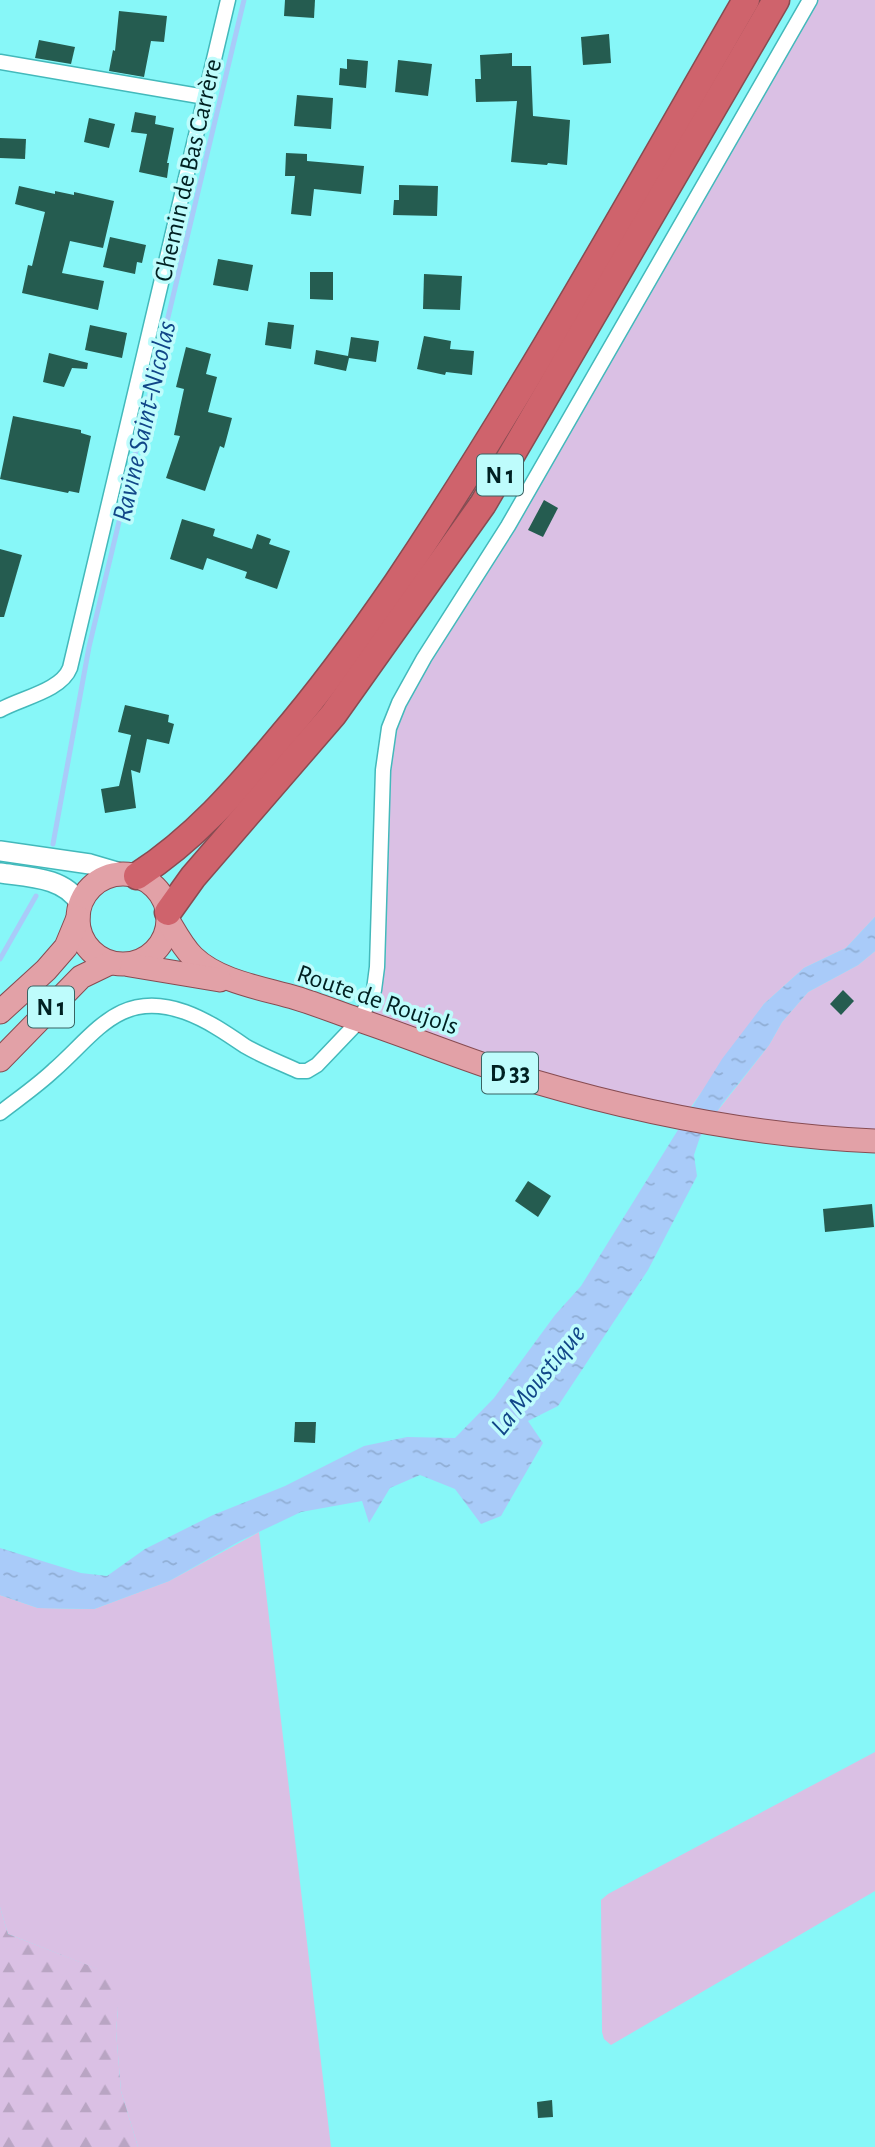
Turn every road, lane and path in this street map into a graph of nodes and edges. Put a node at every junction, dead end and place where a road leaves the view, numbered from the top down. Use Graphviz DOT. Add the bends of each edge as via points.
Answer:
graph roads {
  1 [pos="228,0"];
  2 [pos="746,0"];
  3 [pos="776,0"];
  4 [pos="810,0"];
  5 [pos="0,62"];
  6 [pos="205,97"];
  7 [pos="0,710"];
  8 [pos="0,851"];
  9 [pos="0,873"];
  10 [pos="130,875"];
  11 [pos="79,911"];
  12 [pos="169,917"];
  13 [pos="120,964"];
  14 [pos="240,983"];
  15 [pos="0,1012"];
  16 [pos="360,1020"];
  17 [pos="0,1060"];
  18 [pos="0,1113"];
  19 [pos="875,1141"];
  1 -- 6 [label="street, Chemin de Bas Carrère"];
  2 -- 10 [label="highway, N 1" via="517,396 362,634 210,819 176,849"];
  3 -- 12 [label="highway, N 1" via="483,504 333,715 193,877"];
  4 -- 16 [label="street" via="508,526 399,704 389,728 383,770 377,967 374,990"];
  5 -- 6 [label="street"];
  6 -- 7 [label="street, Chemin de Bas Carrère" via="67,675"];
  8 -- 10 [label="main road"];
  9 -- 11 [label="main road" via="56,883 75,894"];
  10 -- 11 [label="main road, N 1" via="97,882"];
  10 -- 12 [label="main road" via="146,880 161,894"];
  11 -- 13 [label="main road, N 1" via="83,941 90,951"];
  11 -- 15 [label="main road, N 1" via="66,947"];
  12 -- 13 [label="main road, N 1" via="157,950 140,962"];
  12 -- 14 [label="main road, Route de Roujols / D 33" via="194,957"];
  13 -- 14 [label="main road, Route de Roujols / D 33"];
  13 -- 17 [label="main road, N 1" via="82,977"];
  14 -- 16 [label="main road, Route de Roujols / D 33"];
  16 -- 18 [label="street" via="317,1065 298,1071 186,1012 163,1006 135,1008 101,1024 52,1072"];
  16 -- 19 [label="main road, Route de Roujols / D 33" via="537,1082 664,1113 742,1129"];
}
